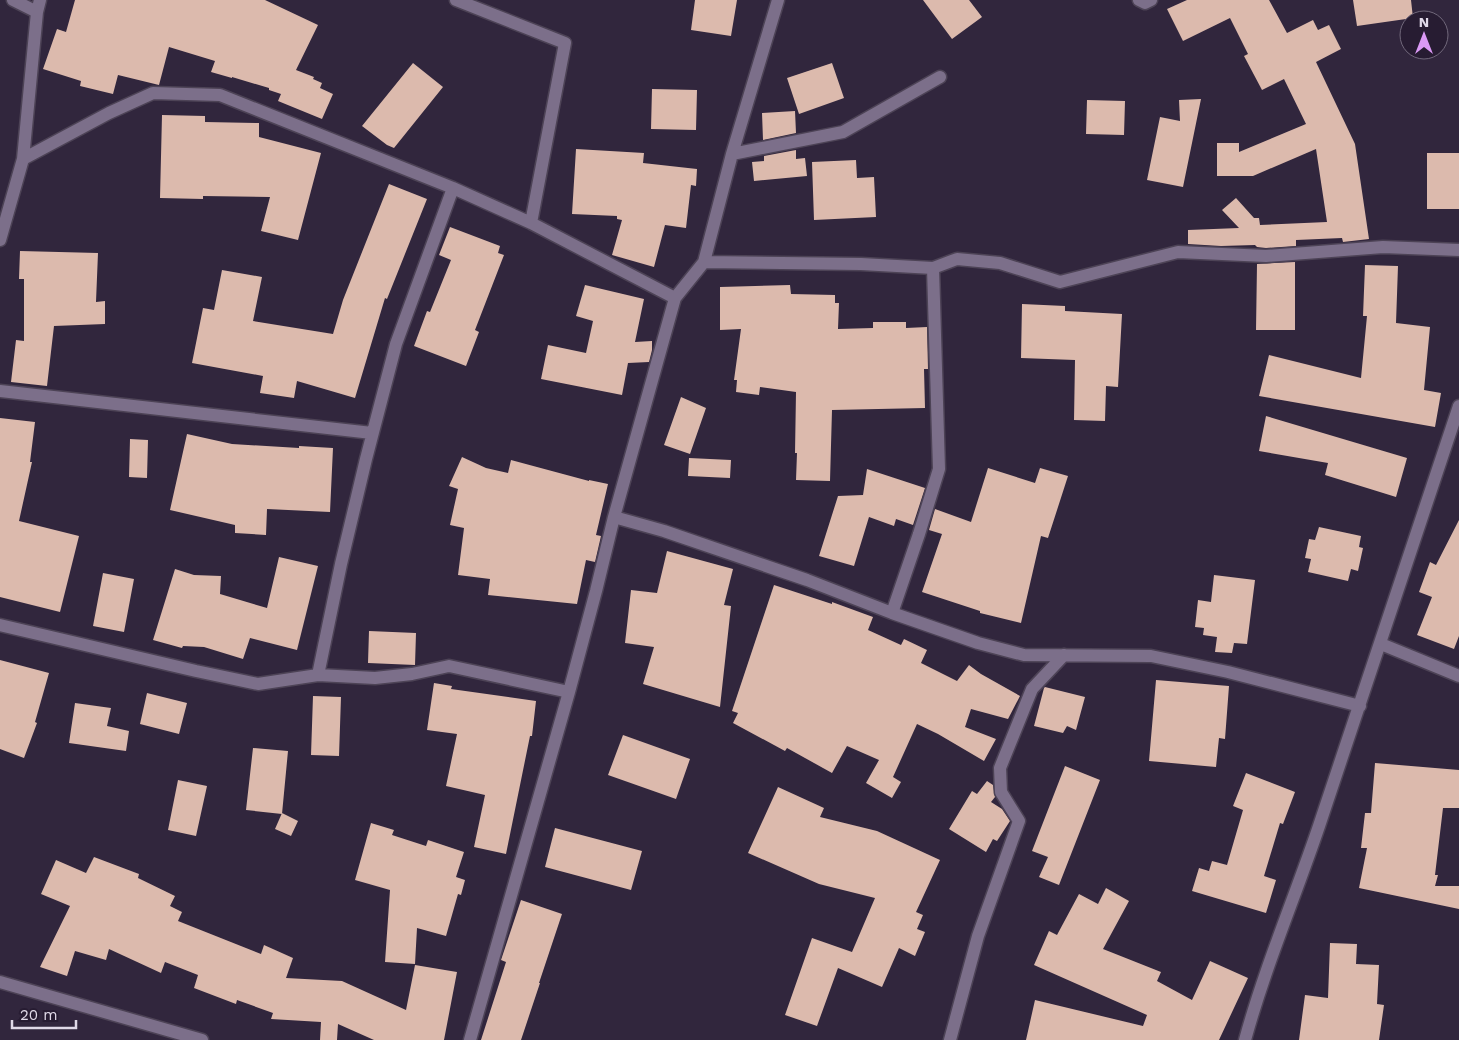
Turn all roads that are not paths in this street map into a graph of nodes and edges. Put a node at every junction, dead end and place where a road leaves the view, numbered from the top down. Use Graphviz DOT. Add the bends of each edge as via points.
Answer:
graph roads {
  1 [pos="13,0"];
  2 [pos="456,0"];
  3 [pos="778,0"];
  4 [pos="1140,0"];
  5 [pos="1151,0"];
  6 [pos="38,6"];
  7 [pos="940,77"];
  8 [pos="732,154"];
  9 [pos="23,159"];
  10 [pos="453,188"];
  11 [pos="531,223"];
  12 [pos="0,238"];
  13 [pos="1459,250"];
  14 [pos="704,262"];
  15 [pos="933,268"];
  16 [pos="675,298"];
  17 [pos="0,391"];
  18 [pos="1459,406"];
  19 [pos="372,434"];
  20 [pos="614,517"];
  21 [pos="892,613"];
  22 [pos="0,625"];
  23 [pos="1381,644"];
  24 [pos="1064,655"];
  25 [pos="318,675"];
  26 [pos="1459,676"];
  27 [pos="569,692"];
  28 [pos="1360,706"];
  29 [pos="0,982"];
  30 [pos="202,1040"];
  31 [pos="470,1040"];
  32 [pos="950,1040"];
  33 [pos="1245,1040"];
  1 -- 6 [label="street"];
  2 -- 11 [label="street" via="565,43"];
  3 -- 8 [label="street"];
  4 -- 5 [label="street" via="1144,3"];
  6 -- 9 [label="street"];
  7 -- 8 [label="street" via="843,132"];
  8 -- 14 [label="street"];
  9 -- 10 [label="street" via="153,92 220,95"];
  9 -- 12 [label="street"];
  10 -- 11 [label="street"];
  10 -- 19 [label="street" via="396,344"];
  11 -- 16 [label="street"];
  13 -- 15 [label="street" via="1382,248 1266,256 1178,252 1060,282 1000,263 957,259"];
  14 -- 15 [label="street"];
  14 -- 16 [label="street"];
  15 -- 21 [label="street" via="939,469"];
  16 -- 20 [label="street"];
  17 -- 19 [label="street"];
  18 -- 23 [label="street"];
  19 -- 25 [label="street"];
  20 -- 21 [label="street" via="807,580"];
  20 -- 27 [label="street"];
  21 -- 24 [label="street" via="978,643 1024,655"];
  22 -- 25 [label="street" via="258,684"];
  23 -- 26 [label="street"];
  23 -- 28 [label="street"];
  24 -- 28 [label="street" via="1151,656"];
  24 -- 32 [label="street" via="1032,689 1000,768 1001,792 1019,821 978,936"];
  25 -- 27 [label="street" via="375,678 449,666"];
  27 -- 31 [label="street"];
  28 -- 33 [label="street"];
  29 -- 30 [label="street"];
}
